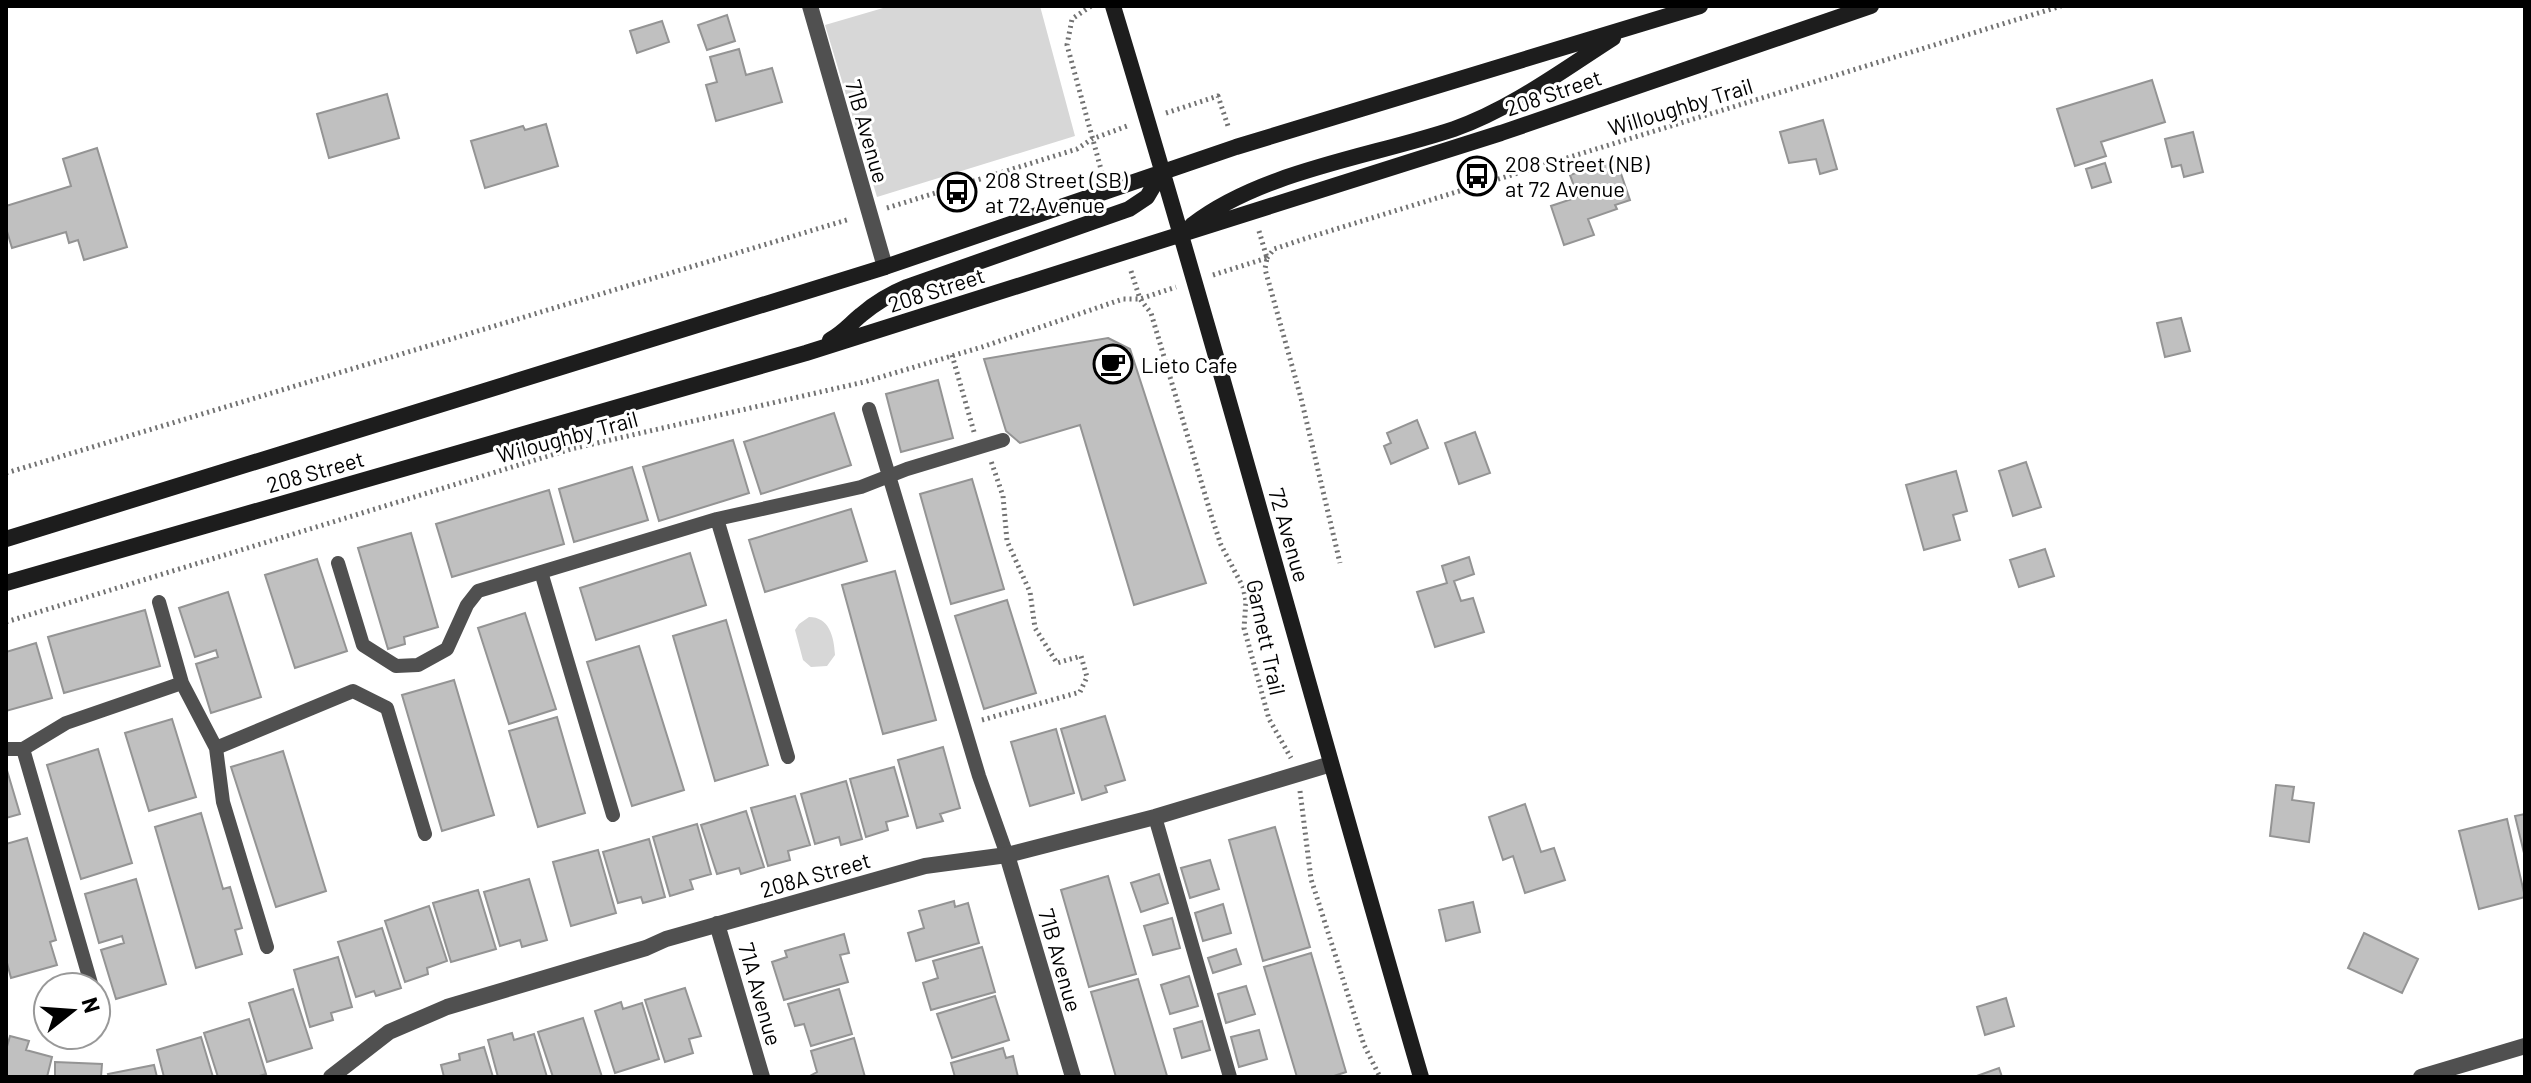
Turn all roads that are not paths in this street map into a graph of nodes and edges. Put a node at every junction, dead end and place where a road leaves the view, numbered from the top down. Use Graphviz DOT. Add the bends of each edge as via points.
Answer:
graph roads {
  1 [pos="810,6"];
  2 [pos="1113,6"];
  3 [pos="1700,6"];
  4 [pos="1871,6"];
  5 [pos="1629,27"];
  6 [pos="1163,170"];
  7 [pos="1181,234"];
  8 [pos="885,267"];
  9 [pos="806,353"];
  10 [pos="869,409"];
  11 [pos="1003,440"];
  12 [pos="889,477"];
  13 [pos="717,519"];
  14 [pos="6,539"];
  15 [pos="338,563"];
  16 [pos="541,572"];
  17 [pos="6,583"];
  18 [pos="159,602"];
  19 [pos="182,683"];
  20 [pos="216,748"];
  21 [pos="6,749"];
  22 [pos="23,749"];
  23 [pos="788,757"];
  24 [pos="1331,764"];
  25 [pos="613,815"];
  26 [pos="1155,817"];
  27 [pos="425,834"];
  28 [pos="1007,855"];
  29 [pos="717,924"];
  30 [pos="267,947"];
  31 [pos="87,971"];
  32 [pos="2525,1046"];
  33 [pos="331,1077"];
  34 [pos="762,1077"];
  35 [pos="1073,1077"];
  36 [pos="1230,1077"];
  37 [pos="1421,1077"];
  38 [pos="2421,1077"];
  1 -- 8 [label="street, 71B Avenue"];
  2 -- 6 [label="main road, 72 Avenue"];
  3 -- 5 [label="main road, 208 Street"];
  4 -- 7 [label="main road, 208 Street" via="1501,133"];
  5 -- 6 [label="main road, 208 Street"];
  5 -- 7 [label="main road" via="1539,86 1457,128 1247,191"];
  6 -- 7 [label="main road, 72 Avenue"];
  6 -- 8 [label="main road, 208 Street"];
  6 -- 9 [label="main road" via="1147,197 1129,209 907,287"];
  7 -- 9 [label="main road, 208 Street"];
  7 -- 24 [label="main road, 72 Avenue"];
  8 -- 14 [label="main road, 208 Street"];
  9 -- 17 [label="main road, 208 Street"];
  10 -- 12 [label="lane"];
  11 -- 12 [label="lane"];
  12 -- 13 [label="lane"];
  12 -- 28 [label="lane"];
  13 -- 16 [label="lane"];
  13 -- 23 [label="lane"];
  15 -- 16 [label="lane" via="363,645 396,666 418,665 447,649 478,591"];
  16 -- 25 [label="lane"];
  18 -- 19 [label="lane"];
  19 -- 20 [label="lane"];
  19 -- 22 [label="lane" via="66,723"];
  20 -- 27 [label="lane" via="353,691 387,708"];
  20 -- 30 [label="lane" via="223,802"];
  21 -- 22 [label="lane"];
  22 -- 31 [label="lane"];
  24 -- 26 [label="street, 208A Street"];
  24 -- 37 [label="main road, 72 Avenue"];
  26 -- 28 [label="street, 208A Street"];
  26 -- 36 [label="lane"];
  28 -- 29 [label="street, 208A Street" via="925,866"];
  28 -- 35 [label="street, 71B Avenue"];
  29 -- 33 [label="street, 208A Street" via="447,1007 389,1032"];
  29 -- 34 [label="street, 71A Avenue"];
  32 -- 38 [label="street"];
}
